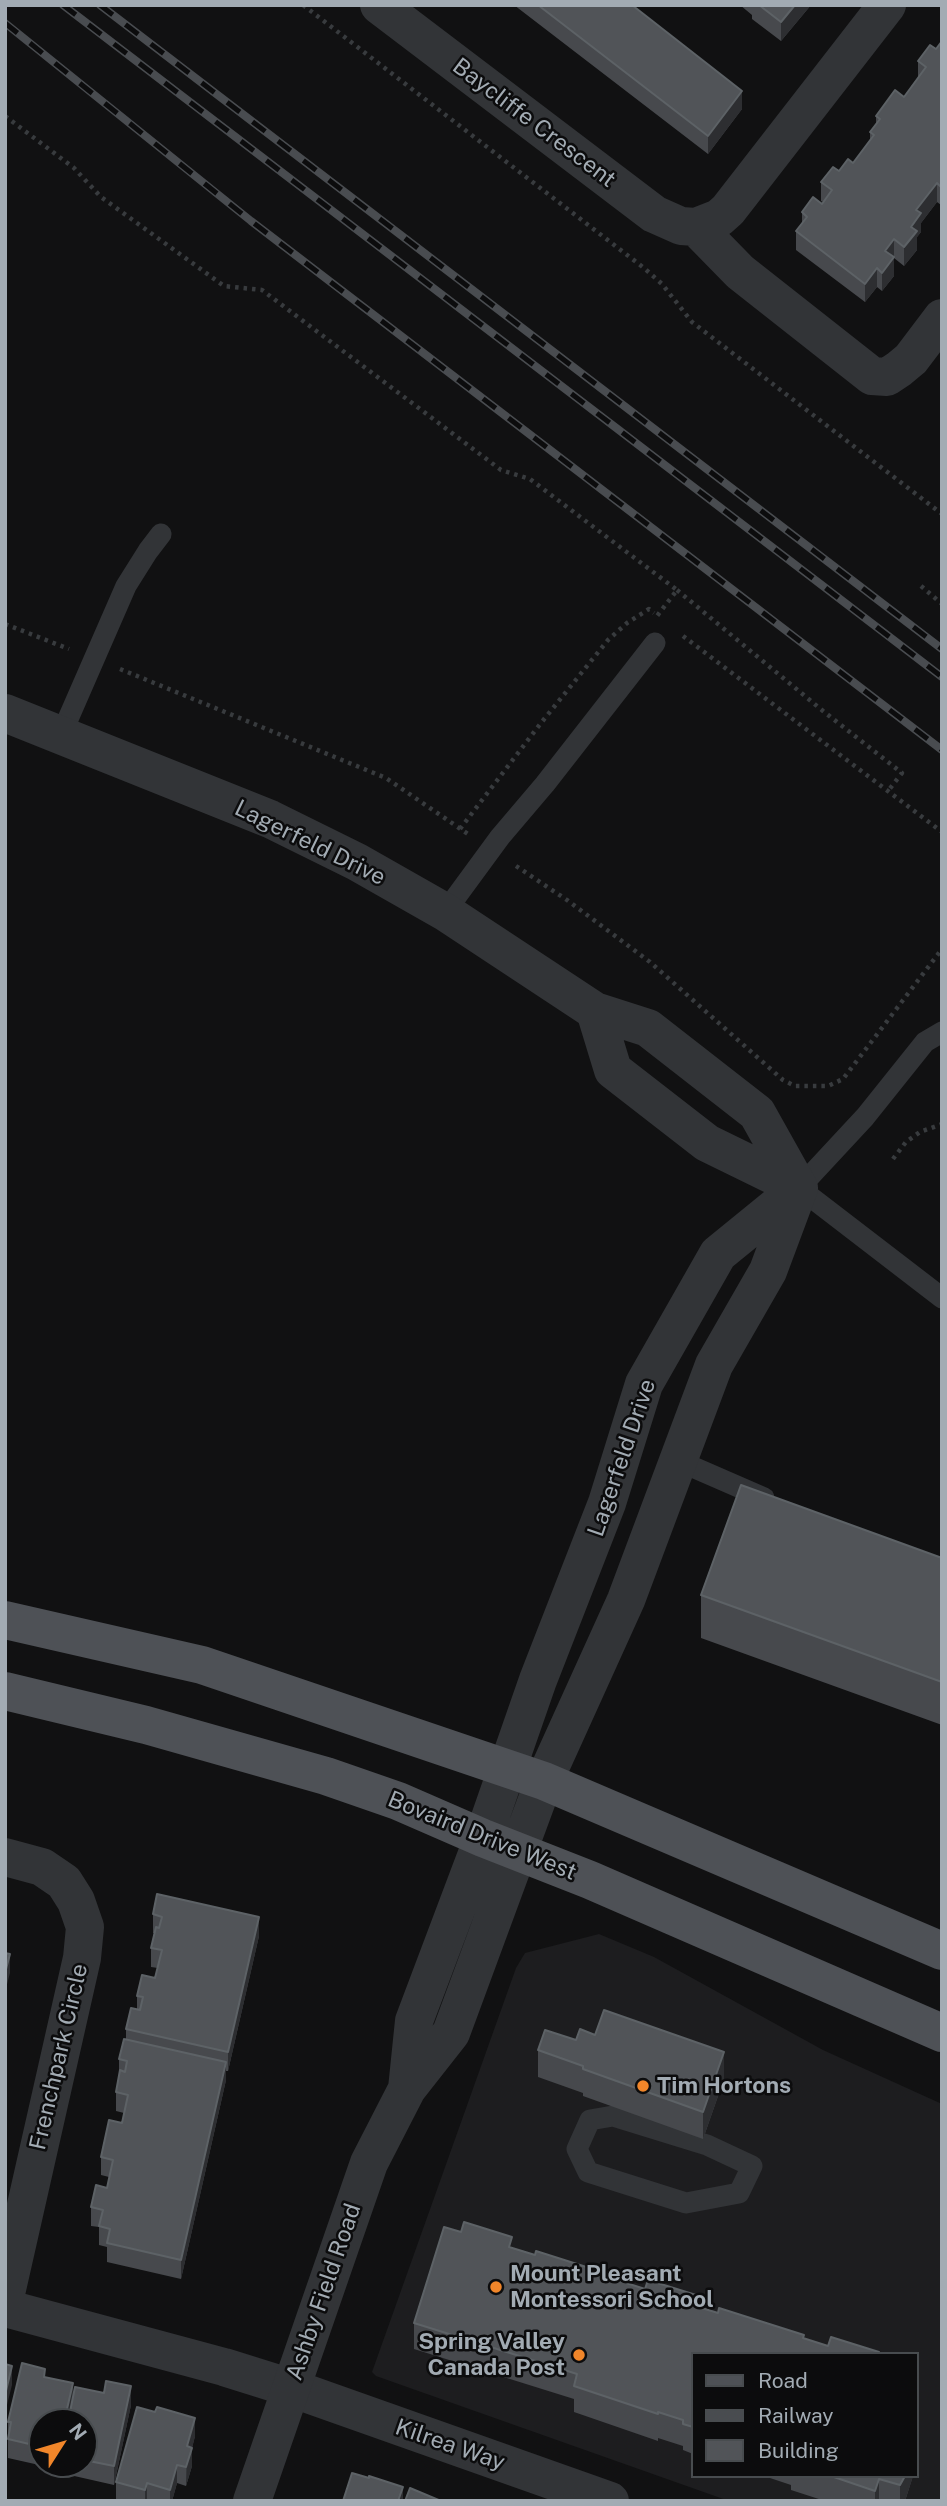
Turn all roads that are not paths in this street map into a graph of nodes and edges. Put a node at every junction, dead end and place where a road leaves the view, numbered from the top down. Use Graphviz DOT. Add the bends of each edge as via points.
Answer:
graph roads {
  1 [pos="379,5"];
  2 [pos="887,5"];
  3 [pos="696,226"];
  4 [pos="942,318"];
  5 [pos="161,534"];
  6 [pos="655,643"];
  7 [pos="5,713"];
  8 [pos="61,735"];
  9 [pos="445,912"];
  10 [pos="595,1011"];
  11 [pos="942,1032"];
  12 [pos="799,1188"];
  13 [pos="942,1297"];
  14 [pos="679,1461"];
  15 [pos="779,1504"];
  16 [pos="5,1620"];
  17 [pos="5,1690"];
  18 [pos="506,1768"];
  19 [pos="544,1781"];
  20 [pos="500,1844"];
  21 [pos="5,1857"];
  22 [pos="942,1951"];
  23 [pos="942,2033"];
  24 [pos="752,2166"];
  25 [pos="5,2298"];
  26 [pos="5,2308"];
  27 [pos="291,2388"];
  28 [pos="252,2501"];
  29 [pos="610,2501"];
  1 -- 3 [label="street, Baycliffe Crescent" via="654,214 681,226"];
  2 -- 3 [label="street" via="736,201 719,218"];
  3 -- 4 [label="street" via="740,272 872,376 887,377 899,369"];
  5 -- 8 [label="lane" via="126,586"];
  6 -- 9 [label="lane"];
  7 -- 8 [label="street, Lagerfeld Drive"];
  8 -- 9 [label="street, Lagerfeld Drive" via="270,819"];
  9 -- 10 [label="street, Lagerfeld Drive"];
  10 -- 12 [label="street, Lagerfeld Drive" via="648,1028 757,1113"];
  10 -- 12 [label="street" via="614,1070 707,1143"];
  11 -- 12 [label="lane" via="925,1042 865,1117"];
  12 -- 13 [label="lane"];
  12 -- 14 [label="street" via="768,1271 714,1365"];
  12 -- 18 [label="street, Lagerfeld Drive" via="718,1254 644,1384 607,1503"];
  14 -- 15 [label="lane"];
  14 -- 19 [label="street" via="626,1600"];
  16 -- 18 [label="main road" via="202,1665"];
  17 -- 20 [label="main road, Bovaird Drive West" via="326,1776"];
  18 -- 19 [label="main road"];
  18 -- 20 [label="street, Ashby Field Road"];
  19 -- 20 [label="street, Ashby Field Road"];
  19 -- 22 [label="main road"];
  20 -- 23 [label="main road, Bovaird Drive West"];
  20 -- 27 [label="street, Ashby Field Road" via="414,2021 408,2088 369,2164"];
  21 -- 25 [label="street, Frenchpark Circle" via="42,1867 64,1882 85,1927 82,1958"];
  24 -- 24 [label="lane" via="739,2193 685,2203 588,2172 577,2149 590,2120 613,2116 707,2145"];
  26 -- 27 [label="street"];
  27 -- 28 [label="street, Ashby Field Road"];
  27 -- 29 [label="street, Kilrea Way"];
}
